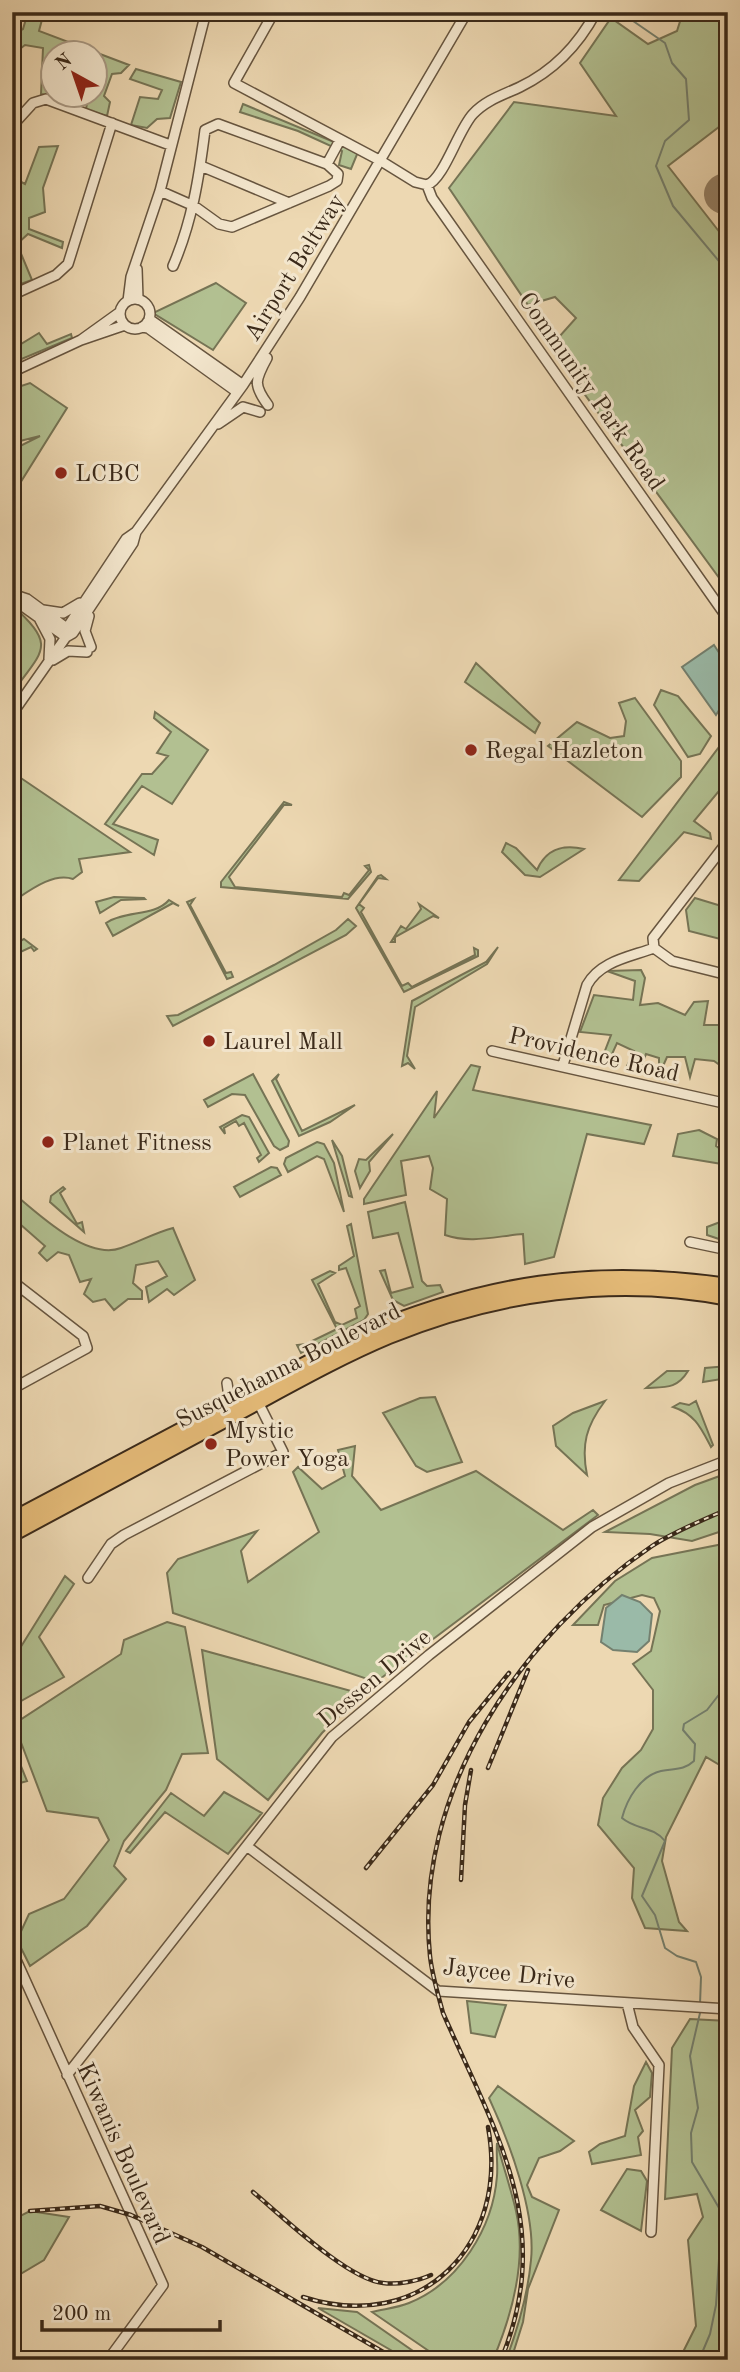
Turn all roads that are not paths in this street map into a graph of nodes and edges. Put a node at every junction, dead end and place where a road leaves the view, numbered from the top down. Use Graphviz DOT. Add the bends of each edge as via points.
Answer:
graph roads {
  1 [pos="206,12"];
  2 [pos="274,12"];
  3 [pos="467,12"];
  4 [pos="596,12"];
  5 [pos="112,123"];
  6 [pos="12,127"];
  7 [pos="340,140"];
  8 [pos="170,145"];
  9 [pos="381,161"];
  10 [pos="327,164"];
  11 [pos="201,166"];
  12 [pos="427,185"];
  13 [pos="160,191"];
  14 [pos="289,203"];
  15 [pos="194,206"];
  16 [pos="173,266"];
  17 [pos="137,268"];
  18 [pos="12,295"];
  19 [pos="300,297"];
  20 [pos="138,299"];
  21 [pos="128,301"];
  22 [pos="120,312"];
  23 [pos="145,323"];
  24 [pos="125,325"];
  25 [pos="81,340"];
  26 [pos="186,355"];
  27 [pos="213,364"];
  28 [pos="12,372"];
  29 [pos="240,388"];
  30 [pos="268,405"];
  31 [pos="260,412"];
  32 [pos="206,434"];
  33 [pos="101,583"];
  34 [pos="13,594"];
  35 [pos="41,614"];
  36 [pos="728,619"];
  37 [pos="69,633"];
  38 [pos="48,663"];
  39 [pos="12,714"];
  40 [pos="728,841"];
  41 [pos="654,948"];
  42 [pos="728,975"];
  43 [pos="492,1051"];
  44 [pos="563,1065"];
  45 [pos="728,1104"];
  46 [pos="690,1242"];
  47 [pos="728,1250"];
  48 [pos="12,1281"];
  49 [pos="728,1286"];
  50 [pos="728,1298"];
  51 [pos="228,1383"];
  52 [pos="12,1389"];
  53 [pos="255,1397"];
  54 [pos="230,1404"];
  55 [pos="728,1460"];
  56 [pos="12,1520"];
  57 [pos="12,1534"];
  58 [pos="88,1578"];
  59 [pos="248,1847"];
  60 [pos="12,1951"];
  61 [pos="627,2003"];
  62 [pos="728,2009"];
  63 [pos="67,2075"];
  64 [pos="651,2232"];
  65 [pos="108,2360"];
  1 -- 8 [label="street"];
  2 -- 7 [label="street" via="234,83"];
  3 -- 9 [label="street, Airport Beltway"];
  4 -- 12 [label="street" via="582,35 553,65 475,111 456,138 438,178"];
  5 -- 6 [label="street" via="46,99 33,103"];
  5 -- 8 [label="street"];
  5 -- 18 [label="street" via="68,264 56,275"];
  7 -- 9 [label="street"];
  7 -- 10 [label="street"];
  8 -- 13 [label="street"];
  9 -- 12 [label="street" via="415,183"];
  9 -- 19 [label="street, Airport Beltway"];
  10 -- 11 [label="street" via="218,124 205,130"];
  10 -- 14 [label="street" via="338,174 337,181"];
  11 -- 14 [label="street"];
  11 -- 15 [label="street"];
  12 -- 36 [label="street, Community Park Road"];
  13 -- 15 [label="street"];
  13 -- 17 [label="street"];
  14 -- 15 [label="street" via="232,227 219,225"];
  15 -- 16 [label="street" via="190,229"];
  17 -- 20 [label="street"];
  17 -- 21 [label="street"];
  19 -- 29 [label="street, Airport Beltway"];
  19 -- 30 [label="street" via="256,383"];
  20 -- 21 [label="street"];
  20 -- 23 [label="street" via="148,305"];
  21 -- 22 [label="street"];
  22 -- 24 [label="street"];
  22 -- 25 [label="street"];
  23 -- 24 [label="street" via="134,328"];
  23 -- 26 [label="street"];
  23 -- 27 [label="street"];
  24 -- 25 [label="street"];
  25 -- 28 [label="street"];
  26 -- 27 [label="street"];
  26 -- 29 [label="street"];
  27 -- 29 [label="street"];
  29 -- 32 [label="street, Airport Beltway"];
  31 -- 32 [label="street" via="243,407"];
  32 -- 33 [label="street, Airport Beltway"];
  33 -- 35 [label="street" via="71,610"];
  33 -- 37 [label="street, Airport Beltway"];
  33 -- 38 [label="street" via="86,622 89,649 68,651"];
  34 -- 35 [label="street"];
  35 -- 37 [label="street"];
  35 -- 38 [label="street" via="50,639"];
  37 -- 38 [label="street, Airport Beltway"];
  38 -- 39 [label="street, Airport Beltway"];
  40 -- 41 [label="street" via="653,938"];
  41 -- 42 [label="street" via="673,961"];
  41 -- 44 [label="street" via="593,974"];
  43 -- 44 [label="street, Providence Road"];
  44 -- 45 [label="street, Providence Road"];
  46 -- 47 [label="street"];
  48 -- 52 [label="street" via="83,1336 88,1348"];
  49 -- 53 [label="highway, Susquehanna Boulevard" via="653,1277 591,1277 468,1296 359,1336"];
  50 -- 53 [label="highway, Susquehanna Boulevard" via="610,1289 505,1300 390,1336"];
  51 -- 54 [label="street"];
  53 -- 54 [label="highway, Susquehanna Boulevard"];
  53 -- 57 [label="highway, Susquehanna Boulevard"];
  53 -- 58 [label="street" via="283,1452 124,1535 111,1544"];
  54 -- 56 [label="highway, Susquehanna Boulevard"];
  55 -- 59 [label="street, Dessen Drive" via="680,1478 615,1512 429,1655 332,1737"];
  59 -- 61 [label="street, Jaycee Drive" via="438,1991"];
  59 -- 63 [label="street, Dessen Drive"];
  60 -- 63 [label="street, Kiwanis Boulevard"];
  61 -- 62 [label="street, Jaycee Drive"];
  61 -- 64 [label="street" via="633,2027 659,2065"];
  63 -- 65 [label="street, Kiwanis Boulevard" via="163,2286"];
}
